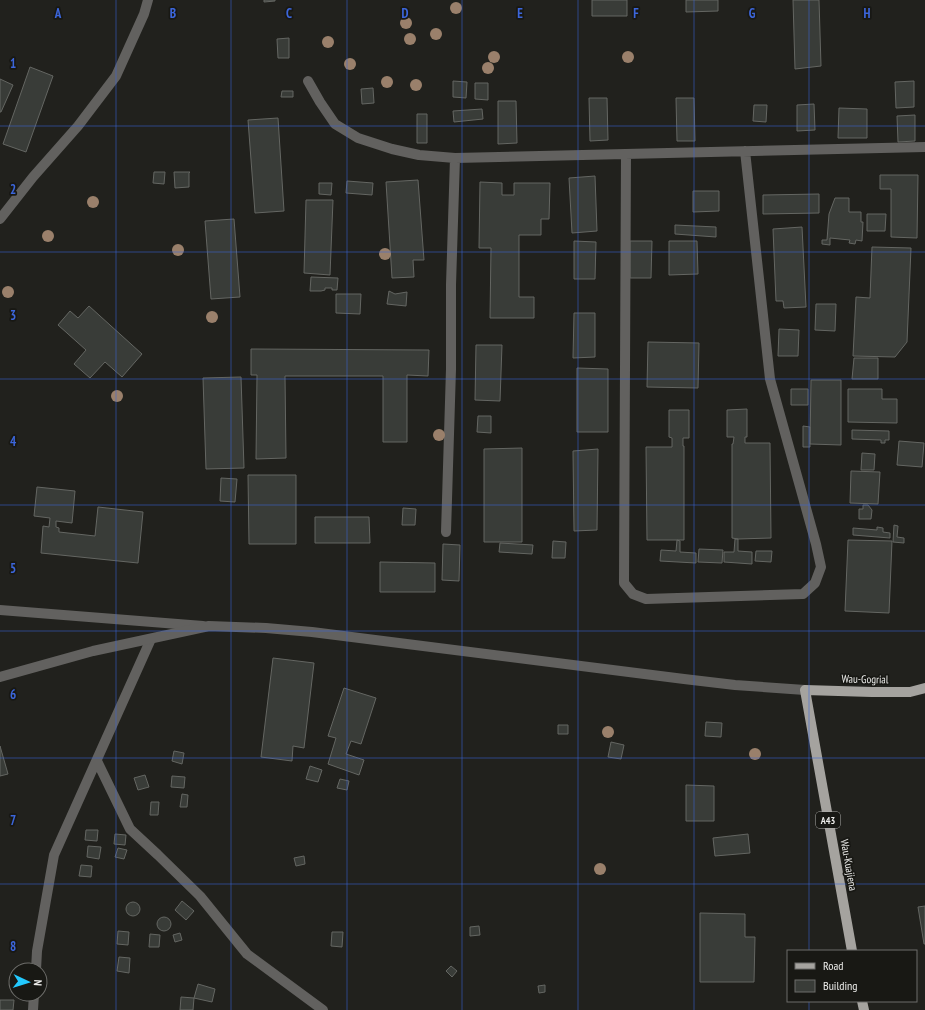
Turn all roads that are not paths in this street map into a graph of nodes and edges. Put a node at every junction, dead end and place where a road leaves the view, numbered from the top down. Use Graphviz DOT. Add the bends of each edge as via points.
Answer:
graph roads {
  1 [pos="148,0"];
  2 [pos="308,81"];
  3 [pos="925,147"];
  4 [pos="744,151"];
  5 [pos="626,154"];
  6 [pos="456,158"];
  7 [pos="0,219"];
  8 [pos="446,532"];
  9 [pos="0,610"];
  10 [pos="208,626"];
  11 [pos="151,639"];
  12 [pos="0,677"];
  13 [pos="925,688"];
  14 [pos="805,690"];
  15 [pos="97,761"];
  16 [pos="852,950"];
  17 [pos="36,962"];
  18 [pos="323,1010"];
  1 -- 7 [label="street" via="116,76"];
  2 -- 6 [label="street" via="335,124 358,138 419,156"];
  3 -- 4 [label="street"];
  4 -- 5 [label="street"];
  4 -- 5 [label="street" via="770,379 821,567 815,583 803,594 646,599 633,594 624,583"];
  5 -- 6 [label="street"];
  6 -- 8 [label="street"];
  9 -- 10 [label="street"];
  10 -- 11 [label="street"];
  10 -- 14 [label="street" via="312,632 684,680"];
  11 -- 12 [label="street" via="93,651"];
  11 -- 15 [label="street"];
  13 -- 14 [label="main road, Wau-Gogrial" via="910,692"];
  14 -- 16 [label="main road, Wau-Kuajiena / A43"];
  15 -- 17 [label="street" via="54,855"];
  15 -- 18 [label="street" via="130,829 200,896 247,954"];
}
